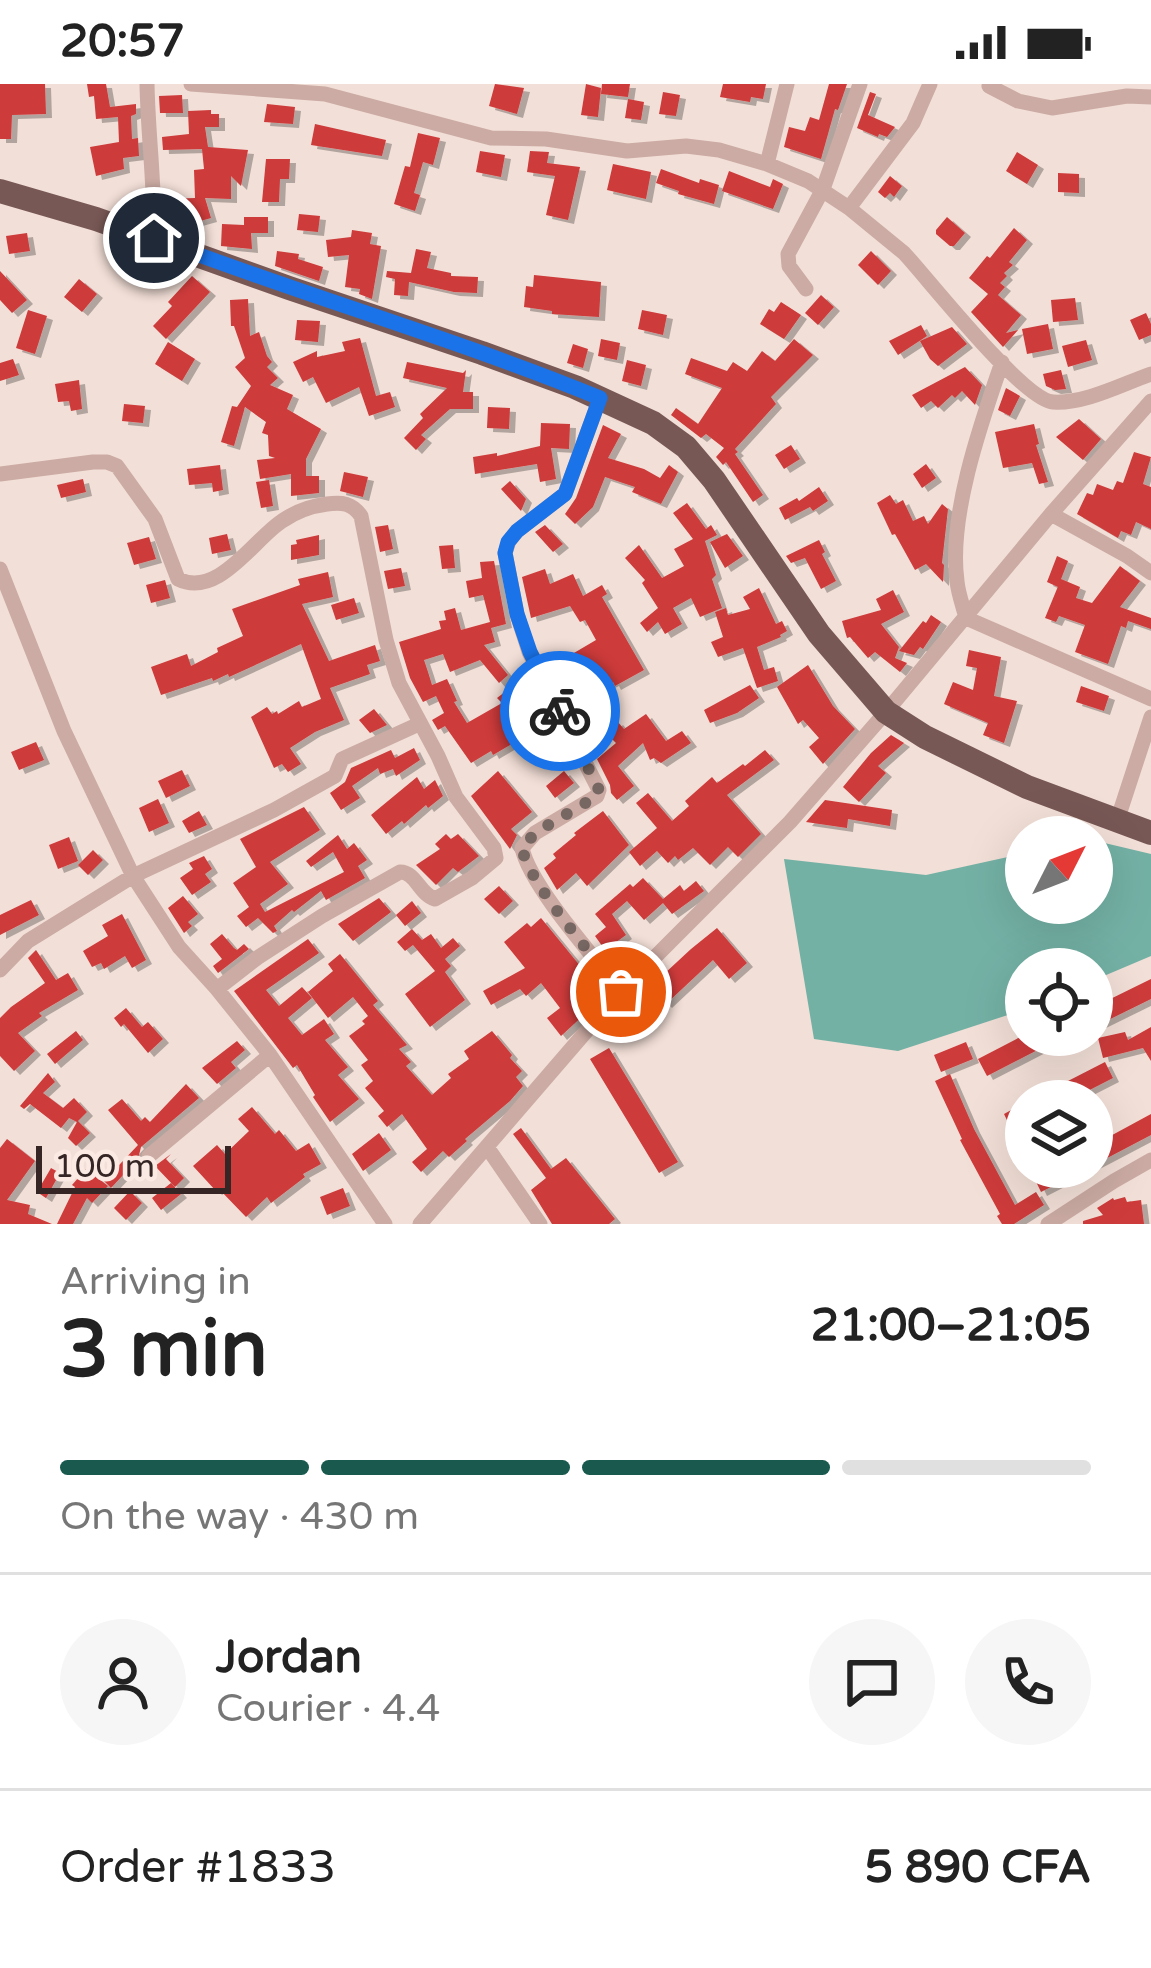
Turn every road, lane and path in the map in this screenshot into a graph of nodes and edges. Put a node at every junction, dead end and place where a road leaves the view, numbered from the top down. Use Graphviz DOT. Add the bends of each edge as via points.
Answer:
graph roads {
  1 [pos="147,84"];
  2 [pos="159,84"];
  3 [pos="191,84"];
  4 [pos="787,84"];
  5 [pos="860,84"];
  6 [pos="930,84"];
  7 [pos="989,86"];
  8 [pos="1151,97"];
  9 [pos="767,164"];
  10 [pos="823,189"];
  11 [pos="0,192"];
  12 [pos="849,208"];
  13 [pos="154,238"];
  14 [pos="806,289"];
  15 [pos="1002,362"];
  16 [pos="1151,374"];
  17 [pos="600,398"];
  18 [pos="1151,401"];
  19 [pos="0,474"];
  20 [pos="1052,514"];
  21 [pos="0,569"];
  22 [pos="1151,573"];
  23 [pos="966,618"];
  24 [pos="1151,699"];
  25 [pos="886,712"];
  26 [pos="1151,717"];
  27 [pos="419,724"];
  28 [pos="1117,821"];
  29 [pos="1151,833"];
  30 [pos="133,877"];
  31 [pos="0,970"];
  32 [pos="217,988"];
  33 [pos="621,992"];
  34 [pos="269,1055"];
  35 [pos="487,1147"];
  36 [pos="149,1156"];
  37 [pos="1151,1160"];
  38 [pos="386,1224"];
  39 [pos="420,1224"];
  40 [pos="540,1224"];
  41 [pos="1048,1224"];
  1 -- 2 [label="street"];
  1 -- 13 [label="street"];
  3 -- 9 [label="street" via="325,94 491,138 627,151 686,146"];
  4 -- 9 [label="street"];
  5 -- 10 [label="street"];
  6 -- 12 [label="street" via="903,138"];
  7 -- 8 [label="street" via="1052,108"];
  9 -- 10 [label="street"];
  10 -- 12 [label="street"];
  10 -- 14 [label="street" via="787,260"];
  11 -- 13 [label="main road"];
  12 -- 15 [label="street" via="904,253"];
  13 -- 17 [label="main road"];
  15 -- 16 [label="street" via="1053,402"];
  15 -- 23 [label="street" via="957,538"];
  17 -- 25 [label="main road" via="665,430 696,458 828,646"];
  17 -- 33 [label="street" via="565,494 517,531 505,553 530,652 599,790 535,833 523,856"];
  18 -- 20 [label="street"];
  19 -- 27 [label="street" via="117,466 155,519 178,579 192,584 238,563 300,511 333,503 356,508 393,667"];
  20 -- 22 [label="street"];
  20 -- 23 [label="street"];
  21 -- 30 [label="street"];
  23 -- 24 [label="street"];
  23 -- 25 [label="street"];
  25 -- 28 [label="main road" via="1027,788"];
  25 -- 33 [label="street" via="765,849"];
  26 -- 28 [label="street"];
  27 -- 30 [label="street" via="348,755 334,776 274,810"];
  27 -- 32 [label="street" via="496,851 494,861 435,899 400,872"];
  28 -- 29 [label="main road"];
  30 -- 31 [label="street" via="28,941"];
  30 -- 32 [label="street"];
  32 -- 34 [label="street"];
  33 -- 35 [label="street"];
  34 -- 36 [label="street"];
  34 -- 38 [label="street"];
  35 -- 39 [label="street"];
  35 -- 40 [label="street"];
  37 -- 41 [label="street"];
}
